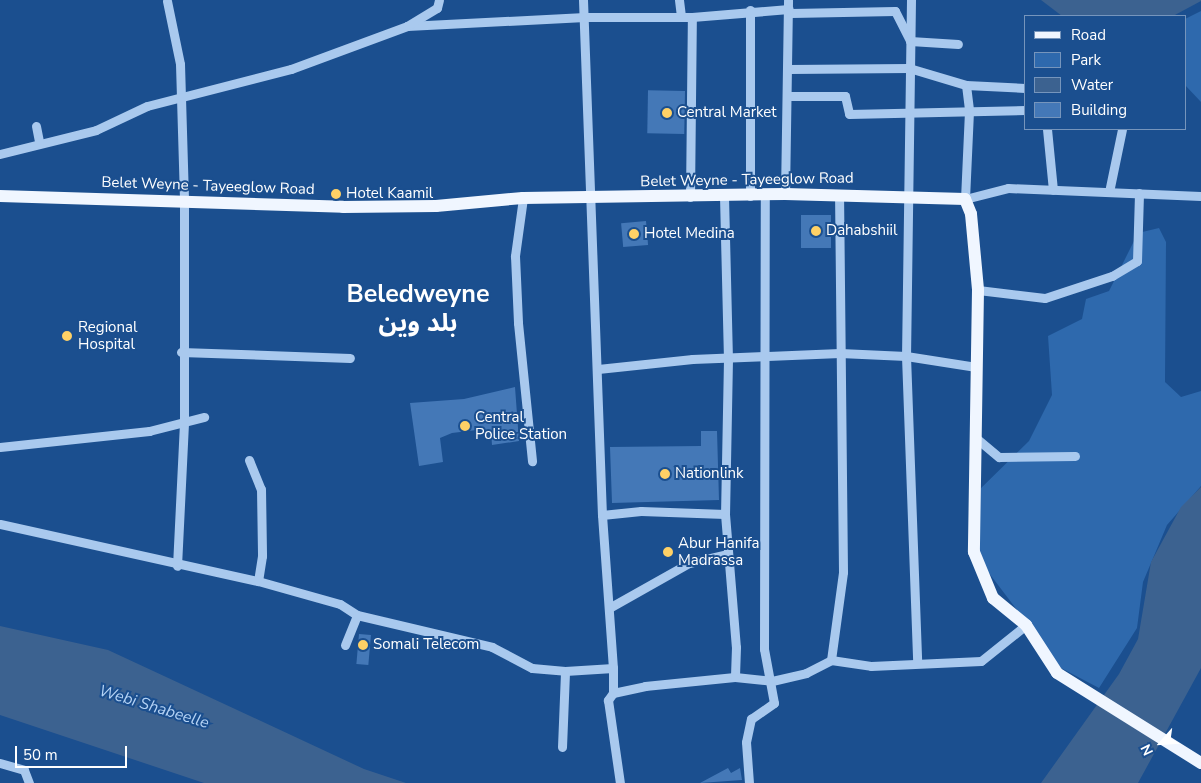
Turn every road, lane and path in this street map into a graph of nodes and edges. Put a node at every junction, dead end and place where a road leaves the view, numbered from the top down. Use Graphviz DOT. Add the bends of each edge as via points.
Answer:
graph roads {
  1 [pos="439,0"];
  2 [pos="583,0"];
  3 [pos="679,0"];
  4 [pos="911,0"];
  5 [pos="167,1"];
  6 [pos="789,7"];
  7 [pos="750,10"];
  8 [pos="681,16"];
  9 [pos="585,17"];
  10 [pos="692,17"];
  11 [pos="407,26"];
  12 [pos="910,41"];
  13 [pos="958,44"];
  14 [pos="909,68"];
  15 [pos="788,69"];
  16 [pos="966,85"];
  17 [pos="1024,88"];
  18 [pos="788,96"];
  19 [pos="182,99"];
  20 [pos="1024,110"];
  21 [pos="910,112"];
  22 [pos="969,112"];
  23 [pos="36,126"];
  24 [pos="1047,130"];
  25 [pos="1122,130"];
  26 [pos="39,142"];
  27 [pos="0,154"];
  28 [pos="1053,190"];
  29 [pos="1109,192"];
  30 [pos="1139,193"];
  31 [pos="785,194"];
  32 [pos="839,194"];
  33 [pos="0,196"];
  34 [pos="724,196"];
  35 [pos="750,196"];
  36 [pos="766,196"];
  37 [pos="1201,196"];
  38 [pos="690,197"];
  39 [pos="907,197"];
  40 [pos="523,198"];
  41 [pos="593,199"];
  42 [pos="184,200"];
  43 [pos="965,200"];
  44 [pos="978,290"];
  45 [pos="181,352"];
  46 [pos="840,353"];
  47 [pos="906,356"];
  48 [pos="350,358"];
  49 [pos="765,358"];
  50 [pos="728,360"];
  51 [pos="976,367"];
  52 [pos="598,369"];
  53 [pos="204,418"];
  54 [pos="184,423"];
  55 [pos="976,438"];
  56 [pos="0,447"];
  57 [pos="1075,456"];
  58 [pos="249,460"];
  59 [pos="532,462"];
  60 [pos="725,514"];
  61 [pos="602,515"];
  62 [pos="0,524"];
  63 [pos="728,554"];
  64 [pos="177,566"];
  65 [pos="258,581"];
  66 [pos="609,608"];
  67 [pos="357,615"];
  68 [pos="1026,625"];
  69 [pos="345,645"];
  70 [pos="831,660"];
  71 [pos="917,663"];
  72 [pos="613,668"];
  73 [pos="565,671"];
  74 [pos="735,677"];
  75 [pos="772,681"];
  76 [pos="613,693"];
  77 [pos="562,747"];
  78 [pos="0,763"];
  79 [pos="1201,763"];
  80 [pos="29,783"];
  81 [pos="620,783"];
  82 [pos="749,783"];
  1 -- 11 [label="street" via="437,8"];
  2 -- 9 [label="street"];
  3 -- 8 [label="street"];
  4 -- 12 [label="street"];
  5 -- 19 [label="street" via="180,64"];
  6 -- 7 [label="street"];
  6 -- 12 [label="street" via="895,11"];
  6 -- 15 [label="street"];
  7 -- 10 [label="street"];
  7 -- 35 [label="street"];
  8 -- 9 [label="street"];
  8 -- 10 [label="street"];
  9 -- 11 [label="street"];
  9 -- 41 [label="street"];
  10 -- 38 [label="street"];
  11 -- 19 [label="street" via="292,69"];
  12 -- 13 [label="street"];
  12 -- 14 [label="street"];
  14 -- 15 [label="street"];
  14 -- 16 [label="street"];
  14 -- 21 [label="street"];
  15 -- 18 [label="street"];
  16 -- 17 [label="street"];
  16 -- 22 [label="street"];
  18 -- 21 [label="street" via="845,96 849,114"];
  18 -- 31 [label="street"];
  19 -- 26 [label="street" via="147,106 96,130"];
  19 -- 42 [label="street"];
  20 -- 22 [label="street"];
  21 -- 22 [label="street"];
  21 -- 39 [label="street"];
  22 -- 43 [label="street"];
  23 -- 26 [label="street"];
  24 -- 28 [label="street"];
  25 -- 29 [label="street"];
  26 -- 27 [label="street"];
  28 -- 29 [label="street"];
  28 -- 43 [label="street" via="1008,188"];
  29 -- 30 [label="street"];
  30 -- 37 [label="street"];
  30 -- 44 [label="street" via="1137,260 1112,276 1045,298"];
  31 -- 32 [label="main road, Belet Weyne - Tayeeglow Road"];
  31 -- 36 [label="main road, Belet Weyne - Tayeeglow Road"];
  32 -- 39 [label="main road, Belet Weyne - Tayeeglow Road"];
  32 -- 46 [label="street"];
  33 -- 42 [label="main road, Belet Weyne - Tayeeglow Road"];
  34 -- 35 [label="main road, Belet Weyne - Tayeeglow Road"];
  34 -- 38 [label="main road, Belet Weyne - Tayeeglow Road"];
  34 -- 50 [label="street"];
  35 -- 36 [label="main road, Belet Weyne - Tayeeglow Road"];
  36 -- 49 [label="street"];
  38 -- 41 [label="main road, Belet Weyne - Tayeeglow Road"];
  39 -- 43 [label="main road, Belet Weyne - Tayeeglow Road"];
  39 -- 47 [label="street"];
  40 -- 41 [label="main road, Belet Weyne - Tayeeglow Road"];
  40 -- 42 [label="main road, Belet Weyne - Tayeeglow Road" via="436,206 343,207"];
  40 -- 59 [label="street" via="515,256"];
  41 -- 52 [label="street"];
  42 -- 45 [label="street"];
  43 -- 44 [label="main road" via="971,214"];
  44 -- 51 [label="main road"];
  45 -- 48 [label="street"];
  45 -- 54 [label="street"];
  46 -- 47 [label="street"];
  46 -- 49 [label="street"];
  46 -- 70 [label="street" via="843,572"];
  47 -- 51 [label="street"];
  47 -- 71 [label="street"];
  49 -- 50 [label="street"];
  49 -- 75 [label="street" via="764,649"];
  50 -- 52 [label="street" via="692,359"];
  50 -- 60 [label="street"];
  51 -- 55 [label="main road"];
  52 -- 61 [label="street"];
  53 -- 54 [label="street"];
  54 -- 56 [label="street" via="149,431"];
  54 -- 64 [label="street"];
  55 -- 57 [label="street" via="999,456"];
  55 -- 68 [label="main road" via="974,552 993,598"];
  58 -- 65 [label="street" via="261,489 262,556"];
  60 -- 61 [label="street" via="641,511"];
  60 -- 63 [label="street"];
  61 -- 66 [label="street"];
  62 -- 64 [label="street"];
  63 -- 66 [label="street" via="689,563"];
  63 -- 74 [label="street"];
  64 -- 65 [label="street"];
  65 -- 67 [label="street" via="340,604"];
  66 -- 72 [label="street"];
  67 -- 69 [label="street"];
  67 -- 73 [label="street" via="492,647 532,668"];
  68 -- 71 [label="street" via="980,661"];
  68 -- 79 [label="main road" via="1057,673 1080,684 1165,743"];
  70 -- 71 [label="street" via="871,666"];
  70 -- 75 [label="street" via="801,675"];
  72 -- 73 [label="street"];
  72 -- 76 [label="street"];
  73 -- 77 [label="street"];
  74 -- 75 [label="street"];
  74 -- 76 [label="street" via="645,686"];
  75 -- 82 [label="street" via="774,703 751,719 746,742"];
  76 -- 81 [label="street" via="608,700"];
  78 -- 80 [label="street" via="24,770"];
}
